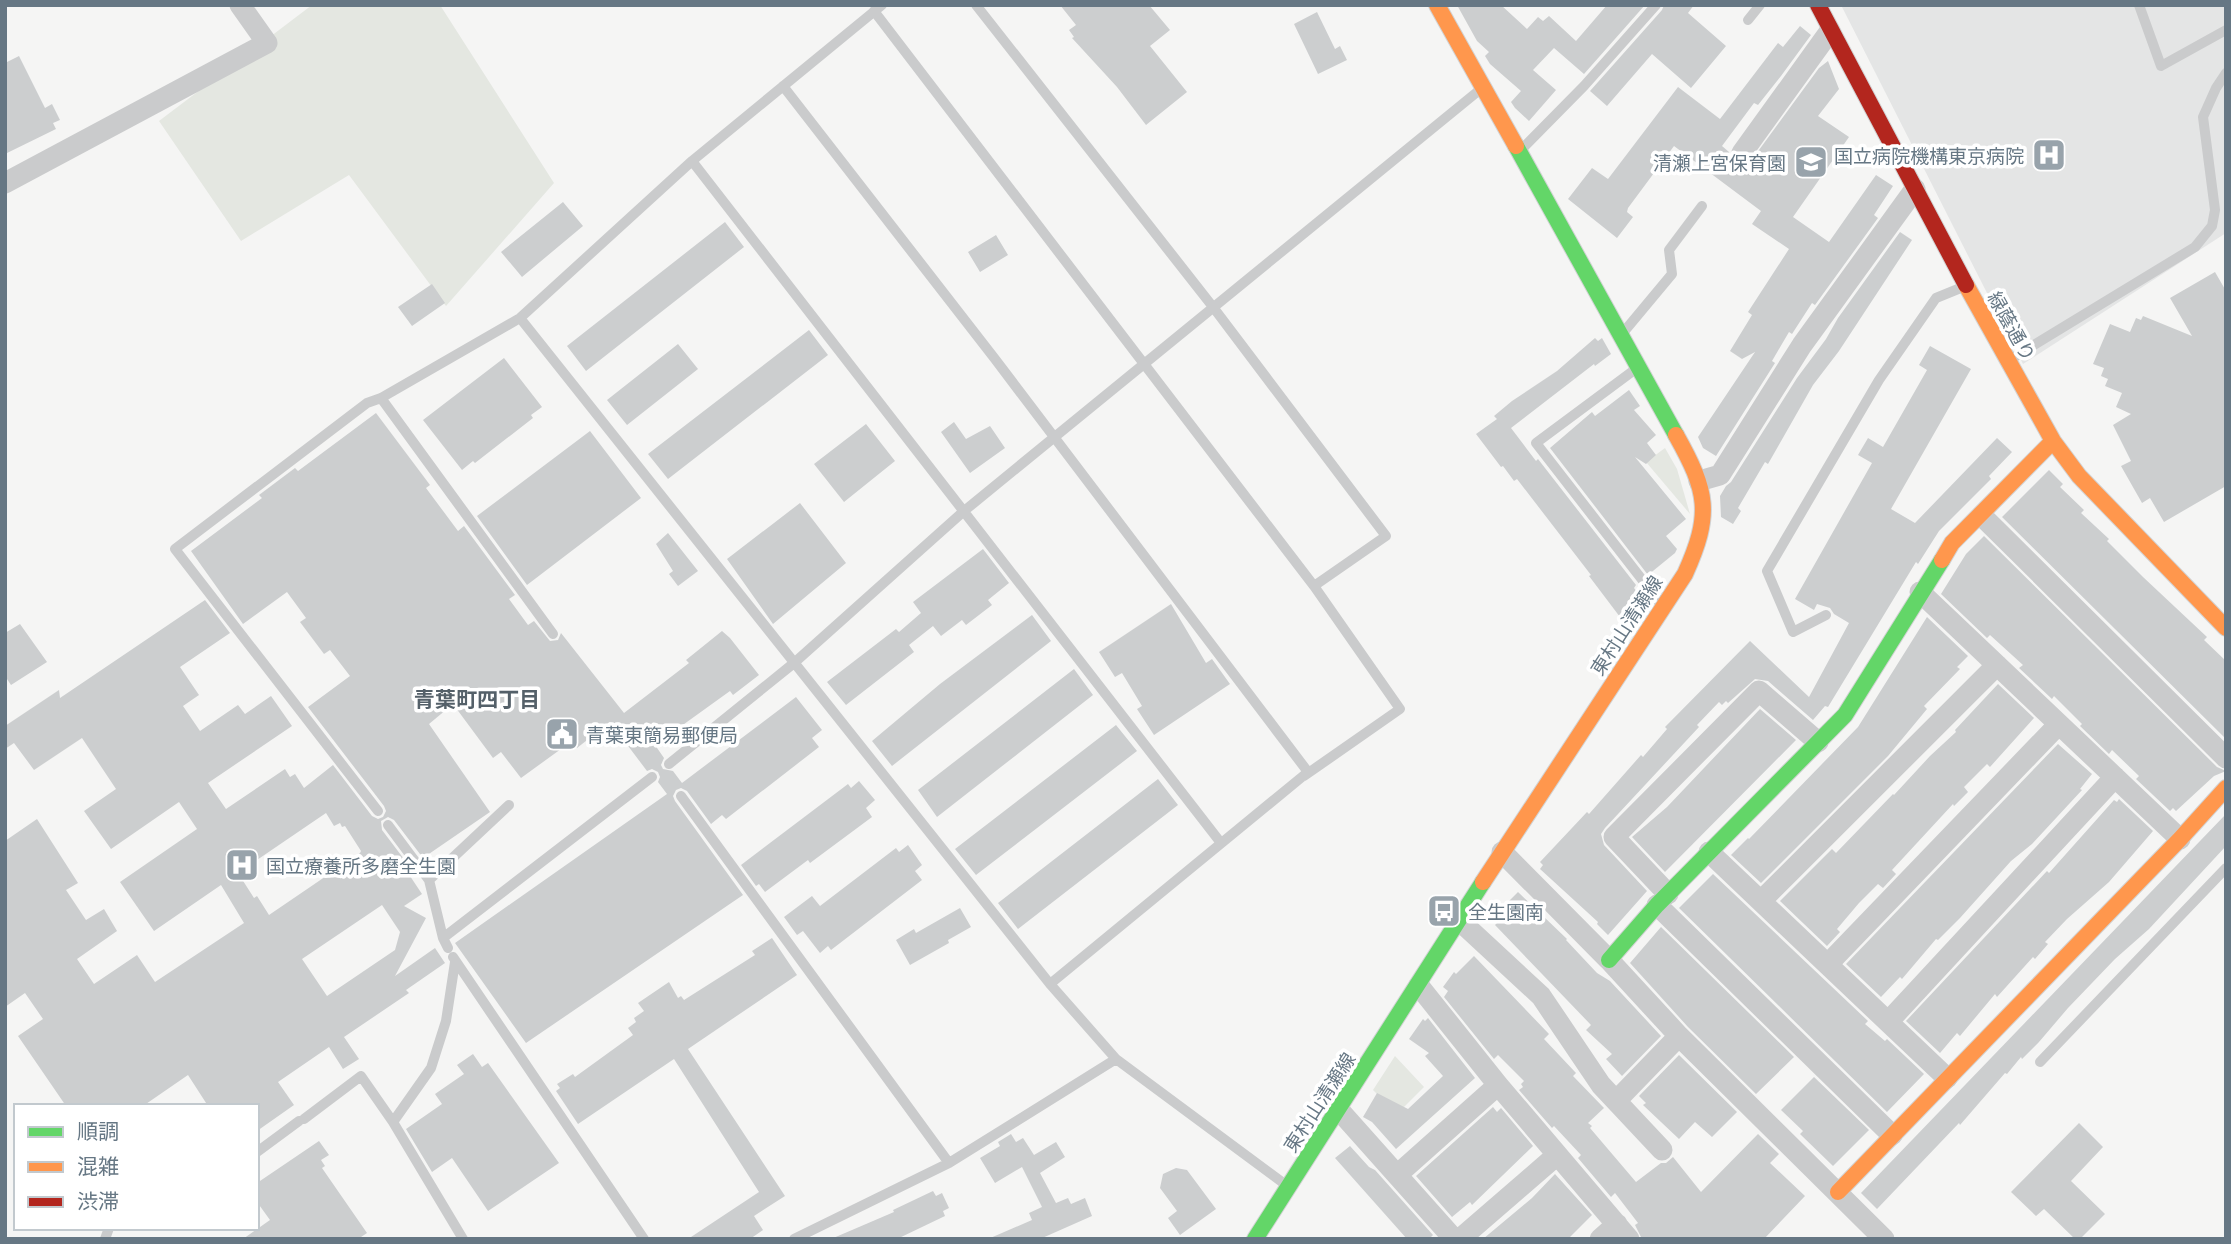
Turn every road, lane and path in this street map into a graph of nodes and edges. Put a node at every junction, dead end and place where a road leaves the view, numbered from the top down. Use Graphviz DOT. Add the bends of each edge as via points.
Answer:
graph roads {
  1 [pos="240,5"];
  2 [pos="976,5"];
  3 [pos="1437,5"];
  4 [pos="1656,5"];
  5 [pos="1760,5"];
  6 [pos="1818,5"];
  7 [pos="2139,5"];
  8 [pos="878,8"];
  9 [pos="1748,20"];
  10 [pos="2226,30"];
  11 [pos="1830,31"];
  12 [pos="2226,73"];
  13 [pos="783,86"];
  14 [pos="1482,87"];
  15 [pos="1518,153"];
  16 [pos="1742,153"];
  17 [pos="692,161"];
  18 [pos="5,183"];
  19 [pos="1915,189"];
  20 [pos="1702,206"];
  21 [pos="1966,286"];
  22 [pos="1213,307"];
  23 [pos="520,318"];
  24 [pos="1620,336"];
  25 [pos="2008,361"];
  26 [pos="1143,365"];
  27 [pos="1637,368"];
  28 [pos="381,398"];
  29 [pos="1053,438"];
  30 [pos="2053,441"];
  31 [pos="1699,481"];
  32 [pos="964,511"];
  33 [pos="1982,516"];
  34 [pos="1314,586"];
  35 [pos="1920,592"];
  36 [pos="1663,606"];
  37 [pos="1826,615"];
  38 [pos="2226,628"];
  39 [pos="553,634"];
  40 [pos="794,663"];
  41 [pos="1997,665"];
  42 [pos="2059,724"];
  43 [pos="1818,742"];
  44 [pos="2226,758"];
  45 [pos="669,764"];
  46 [pos="652,777"];
  47 [pos="1303,777"];
  48 [pos="2115,777"];
  49 [pos="2226,788"];
  50 [pos="681,796"];
  51 [pos="509,804"];
  52 [pos="378,811"];
  53 [pos="388,825"];
  54 [pos="2180,839"];
  55 [pos="1221,843"];
  56 [pos="1502,852"];
  57 [pos="1709,852"];
  58 [pos="2226,868"];
  59 [pos="429,880"];
  60 [pos="1663,899"];
  61 [pos="1761,901"];
  62 [pos="1460,921"];
  63 [pos="450,951"];
  64 [pos="1609,960"];
  65 [pos="1828,964"];
  66 [pos="1050,984"];
  67 [pos="1419,986"];
  68 [pos="1888,1022"];
  69 [pos="1679,1036"];
  70 [pos="1116,1059"];
  71 [pos="2040,1062"];
  72 [pos="1947,1078"];
  73 [pos="1499,1085"];
  74 [pos="1616,1101"];
  75 [pos="1339,1110"];
  76 [pos="393,1122"];
  77 [pos="1892,1135"];
  78 [pos="1662,1150"];
  79 [pos="259,1151"];
  80 [pos="1557,1155"];
  81 [pos="949,1163"];
  82 [pos="1397,1175"];
  83 [pos="1288,1188"];
  84 [pos="1838,1192"];
  85 [pos="1623,1232"];
  86 [pos="459,1238"];
  87 [pos="644,1239"];
  88 [pos="794,1239"];
  89 [pos="1255,1239"];
  90 [pos="1454,1239"];
  91 [pos="1460,1239"];
  92 [pos="1600,1239"];
  93 [pos="1884,1239"];
  1 -- 18 [label="street" via="267,43"];
  2 -- 22 [label="lane"];
  3 -- 14 [label="street, 東村山清瀬線"];
  4 -- 15 [label="lane"];
  5 -- 9 [label="lane"];
  6 -- 11 [label="street, 緑蔭通り"];
  7 -- 10 [label="lane" via="2161,66"];
  8 -- 13 [label="lane"];
  8 -- 26 [label="lane"];
  11 -- 16 [label="street"];
  11 -- 19 [label="street, 緑蔭通り"];
  12 -- 25 [label="lane" via="2203,117 2215,210 2205,238"];
  13 -- 17 [label="lane"];
  13 -- 29 [label="lane"];
  14 -- 15 [label="street, 東村山清瀬線"];
  14 -- 22 [label="lane"];
  15 -- 24 [label="street, 東村山清瀬線"];
  17 -- 23 [label="lane"];
  17 -- 32 [label="lane"];
  19 -- 21 [label="street, 緑蔭通り"];
  19 -- 31 [label="street" via="1802,345 1720,475"];
  20 -- 24 [label="lane" via="1669,250 1672,274"];
  21 -- 25 [label="street, 緑蔭通り"];
  21 -- 37 [label="lane" via="1936,298 1879,380 1767,571 1793,632"];
  22 -- 26 [label="lane"];
  22 -- 34 [label="lane" via="1386,536"];
  23 -- 28 [label="lane"];
  23 -- 40 [label="lane"];
  24 -- 27 [label="street, 東村山清瀬線"];
  25 -- 30 [label="street, 緑蔭通り"];
  26 -- 29 [label="lane"];
  26 -- 34 [label="lane"];
  27 -- 31 [label="street, 東村山清瀬線"];
  27 -- 36 [label="lane" via="1536,443"];
  28 -- 39 [label="lane"];
  28 -- 52 [label="lane" via="368,403 175,549"];
  29 -- 32 [label="lane"];
  29 -- 47 [label="lane" via="1308,772"];
  30 -- 33 [label="street"];
  30 -- 38 [label="street, 緑蔭通り" via="2079,476"];
  31 -- 36 [label="street, 東村山清瀬線" via="1706,512 1700,541"];
  32 -- 40 [label="lane"];
  32 -- 55 [label="lane"];
  33 -- 35 [label="street" via="1952,543"];
  33 -- 44 [label="street"];
  34 -- 47 [label="lane" via="1400,709"];
  35 -- 41 [label="street"];
  35 -- 43 [label="street" via="1845,715"];
  36 -- 56 [label="street, 東村山清瀬線"];
  40 -- 45 [label="lane"];
  40 -- 66 [label="lane"];
  41 -- 42 [label="street"];
  41 -- 61 [label="street"];
  42 -- 48 [label="street"];
  42 -- 65 [label="street"];
  43 -- 57 [label="street"];
  43 -- 60 [label="street" via="1759,691 1672,778 1614,837"];
  46 -- 63 [label="lane"];
  47 -- 55 [label="lane"];
  48 -- 54 [label="street"];
  48 -- 68 [label="street"];
  49 -- 54 [label="street"];
  50 -- 81 [label="lane"];
  51 -- 59 [label="lane"];
  53 -- 59 [label="lane"];
  54 -- 72 [label="street"];
  55 -- 66 [label="lane"];
  56 -- 62 [label="street, 東村山清瀬線"];
  56 -- 64 [label="street"];
  57 -- 60 [label="street"];
  57 -- 61 [label="street"];
  58 -- 71 [label="lane"];
  59 -- 63 [label="lane"];
  60 -- 64 [label="street"];
  60 -- 77 [label="street"];
  61 -- 65 [label="street"];
  62 -- 67 [label="street, 東村山清瀬線"];
  62 -- 74 [label="street" via="1541,996"];
  63 -- 76 [label="lane" via="446,1021 431,1068"];
  63 -- 87 [label="lane"];
  64 -- 69 [label="street"];
  65 -- 68 [label="street"];
  66 -- 70 [label="lane"];
  67 -- 73 [label="street"];
  67 -- 75 [label="street, 東村山清瀬線"];
  68 -- 72 [label="street"];
  69 -- 74 [label="street"];
  69 -- 84 [label="street"];
  70 -- 81 [label="lane"];
  70 -- 83 [label="lane"];
  72 -- 77 [label="street"];
  73 -- 80 [label="street"];
  73 -- 82 [label="street"];
  74 -- 78 [label="street"];
  75 -- 82 [label="street"];
  75 -- 83 [label="street, 東村山清瀬線"];
  76 -- 79 [label="lane" via="361,1076"];
  76 -- 86 [label="lane"];
  77 -- 84 [label="street"];
  80 -- 85 [label="street"];
  80 -- 91 [label="street"];
  81 -- 88 [label="lane"];
  82 -- 90 [label="street"];
  83 -- 89 [label="street, 東村山清瀬線"];
  84 -- 93 [label="street"];
  85 -- 92 [label="street"];
}
